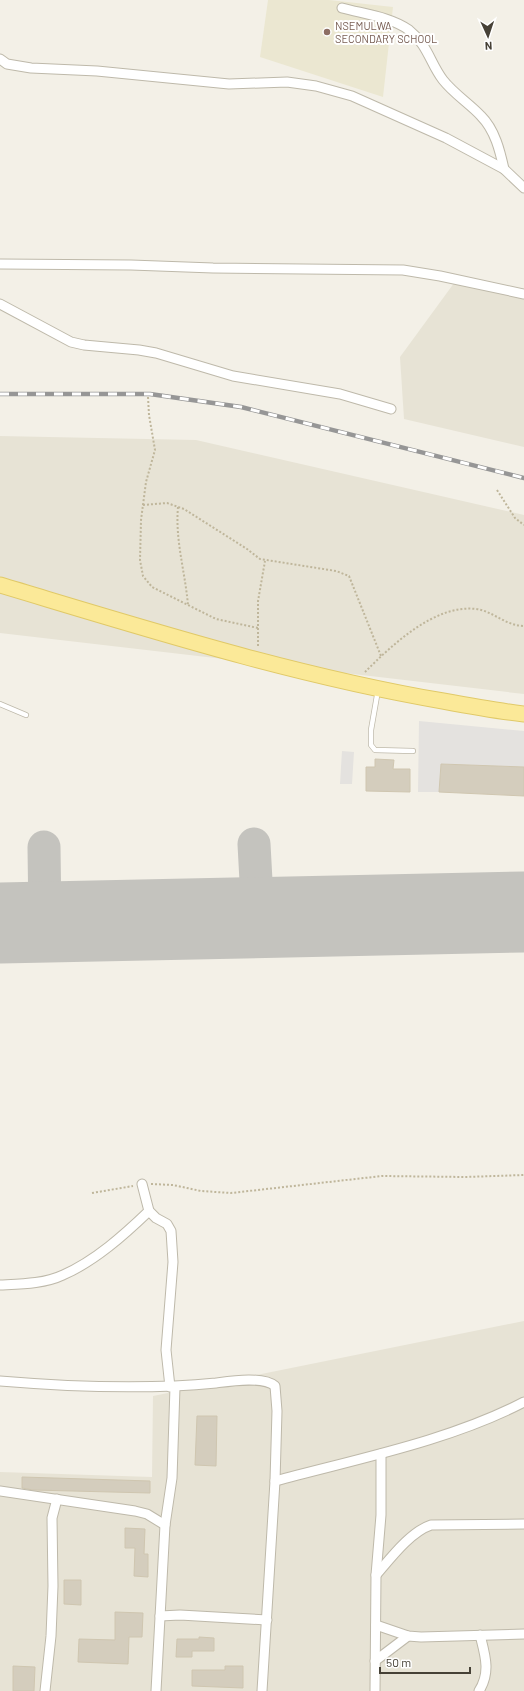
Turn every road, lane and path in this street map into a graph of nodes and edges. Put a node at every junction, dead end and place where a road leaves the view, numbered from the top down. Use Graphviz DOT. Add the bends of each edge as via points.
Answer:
graph roads {
  1 [pos="342,8"];
  2 [pos="0,60"];
  3 [pos="504,169"];
  4 [pos="524,188"];
  5 [pos="0,264"];
  6 [pos="524,294"];
  7 [pos="0,304"];
  8 [pos="148,397"];
  9 [pos="391,409"];
  10 [pos="497,490"];
  11 [pos="143,505"];
  12 [pos="178,507"];
  13 [pos="524,525"];
  14 [pos="266,560"];
  15 [pos="0,585"];
  16 [pos="188,605"];
  17 [pos="524,626"];
  18 [pos="258,628"];
  19 [pos="381,656"];
  20 [pos="260,661"];
  21 [pos="353,684"];
  22 [pos="378,689"];
  23 [pos="0,704"];
  24 [pos="524,714"];
  25 [pos="26,715"];
  26 [pos="413,752"];
  27 [pos="524,1175"];
  28 [pos="142,1184"];
  29 [pos="92,1193"];
  30 [pos="149,1211"];
  31 [pos="0,1285"];
  32 [pos="0,1381"];
  33 [pos="173,1387"];
  34 [pos="524,1402"];
  35 [pos="381,1454"];
  36 [pos="275,1481"];
  37 [pos="0,1491"];
  38 [pos="57,1499"];
  39 [pos="524,1524"];
  40 [pos="165,1525"];
  41 [pos="376,1575"];
  42 [pos="160,1616"];
  43 [pos="267,1620"];
  44 [pos="376,1625"];
  45 [pos="524,1634"];
  46 [pos="480,1635"];
  47 [pos="408,1636"];
  48 [pos="375,1661"];
  49 [pos="46,1691"];
  50 [pos="156,1691"];
  51 [pos="262,1691"];
  52 [pos="375,1691"];
  53 [pos="479,1691"];
  1 -- 3 [label="street" via="396,23 409,30 423,44 444,80 483,118 492,131"];
  2 -- 3 [label="street" via="7,64 31,68 111,72 229,84 286,82 316,86 352,96 446,138"];
  3 -- 4 [label="street"];
  5 -- 6 [label="street" via="403,270"];
  7 -- 9 [label="street" via="71,342 156,353 233,376 340,394"];
  8 -- 11 [label="path" via="154,450"];
  10 -- 13 [label="path" via="515,518"];
  11 -- 12 [label="path" via="167,504"];
  11 -- 16 [label="path" via="140,560 143,576 152,587"];
  12 -- 14 [label="path"];
  12 -- 16 [label="path" via="178,537"];
  14 -- 18 [label="path" via="258,601"];
  14 -- 19 [label="path" via="336,571 349,576"];
  15 -- 20 [label="main road"];
  16 -- 18 [label="path" via="216,619"];
  17 -- 19 [label="path" via="515,626 477,609 453,609 424,623"];
  18 -- 20 [label="path"];
  19 -- 21 [label="path"];
  20 -- 21 [label="main road"];
  21 -- 22 [label="main road"];
  22 -- 24 [label="main road"];
  22 -- 26 [label="lane" via="371,745 375,750"];
  23 -- 25 [label="lane"];
  27 -- 28 [label="path" via="465,1178 382,1176 231,1193 201,1191 157,1183"];
  28 -- 29 [label="path"];
  28 -- 30 [label="street"];
  30 -- 31 [label="street" via="119,1238 63,1275 32,1283"];
  30 -- 33 [label="street" via="168,1224 171,1231 173,1262 166,1350"];
  32 -- 33 [label="street" via="93,1387"];
  33 -- 36 [label="street" via="238,1381 264,1381 275,1386"];
  33 -- 40 [label="street" via="172,1478"];
  34 -- 35 [label="street" via="463,1428"];
  35 -- 36 [label="street"];
  35 -- 41 [label="street" via="381,1514"];
  36 -- 43 [label="street"];
  37 -- 38 [label="street"];
  38 -- 40 [label="street" via="141,1512"];
  38 -- 49 [label="street" via="52,1518 53,1593"];
  39 -- 41 [label="street" via="431,1524 415,1534"];
  40 -- 42 [label="street"];
  41 -- 44 [label="street"];
  42 -- 43 [label="street"];
  42 -- 50 [label="street"];
  43 -- 51 [label="street"];
  44 -- 47 [label="street"];
  44 -- 48 [label="street"];
  45 -- 46 [label="street"];
  46 -- 47 [label="street"];
  46 -- 53 [label="street" via="487,1671"];
  47 -- 48 [label="street"];
  48 -- 52 [label="street"];
}
